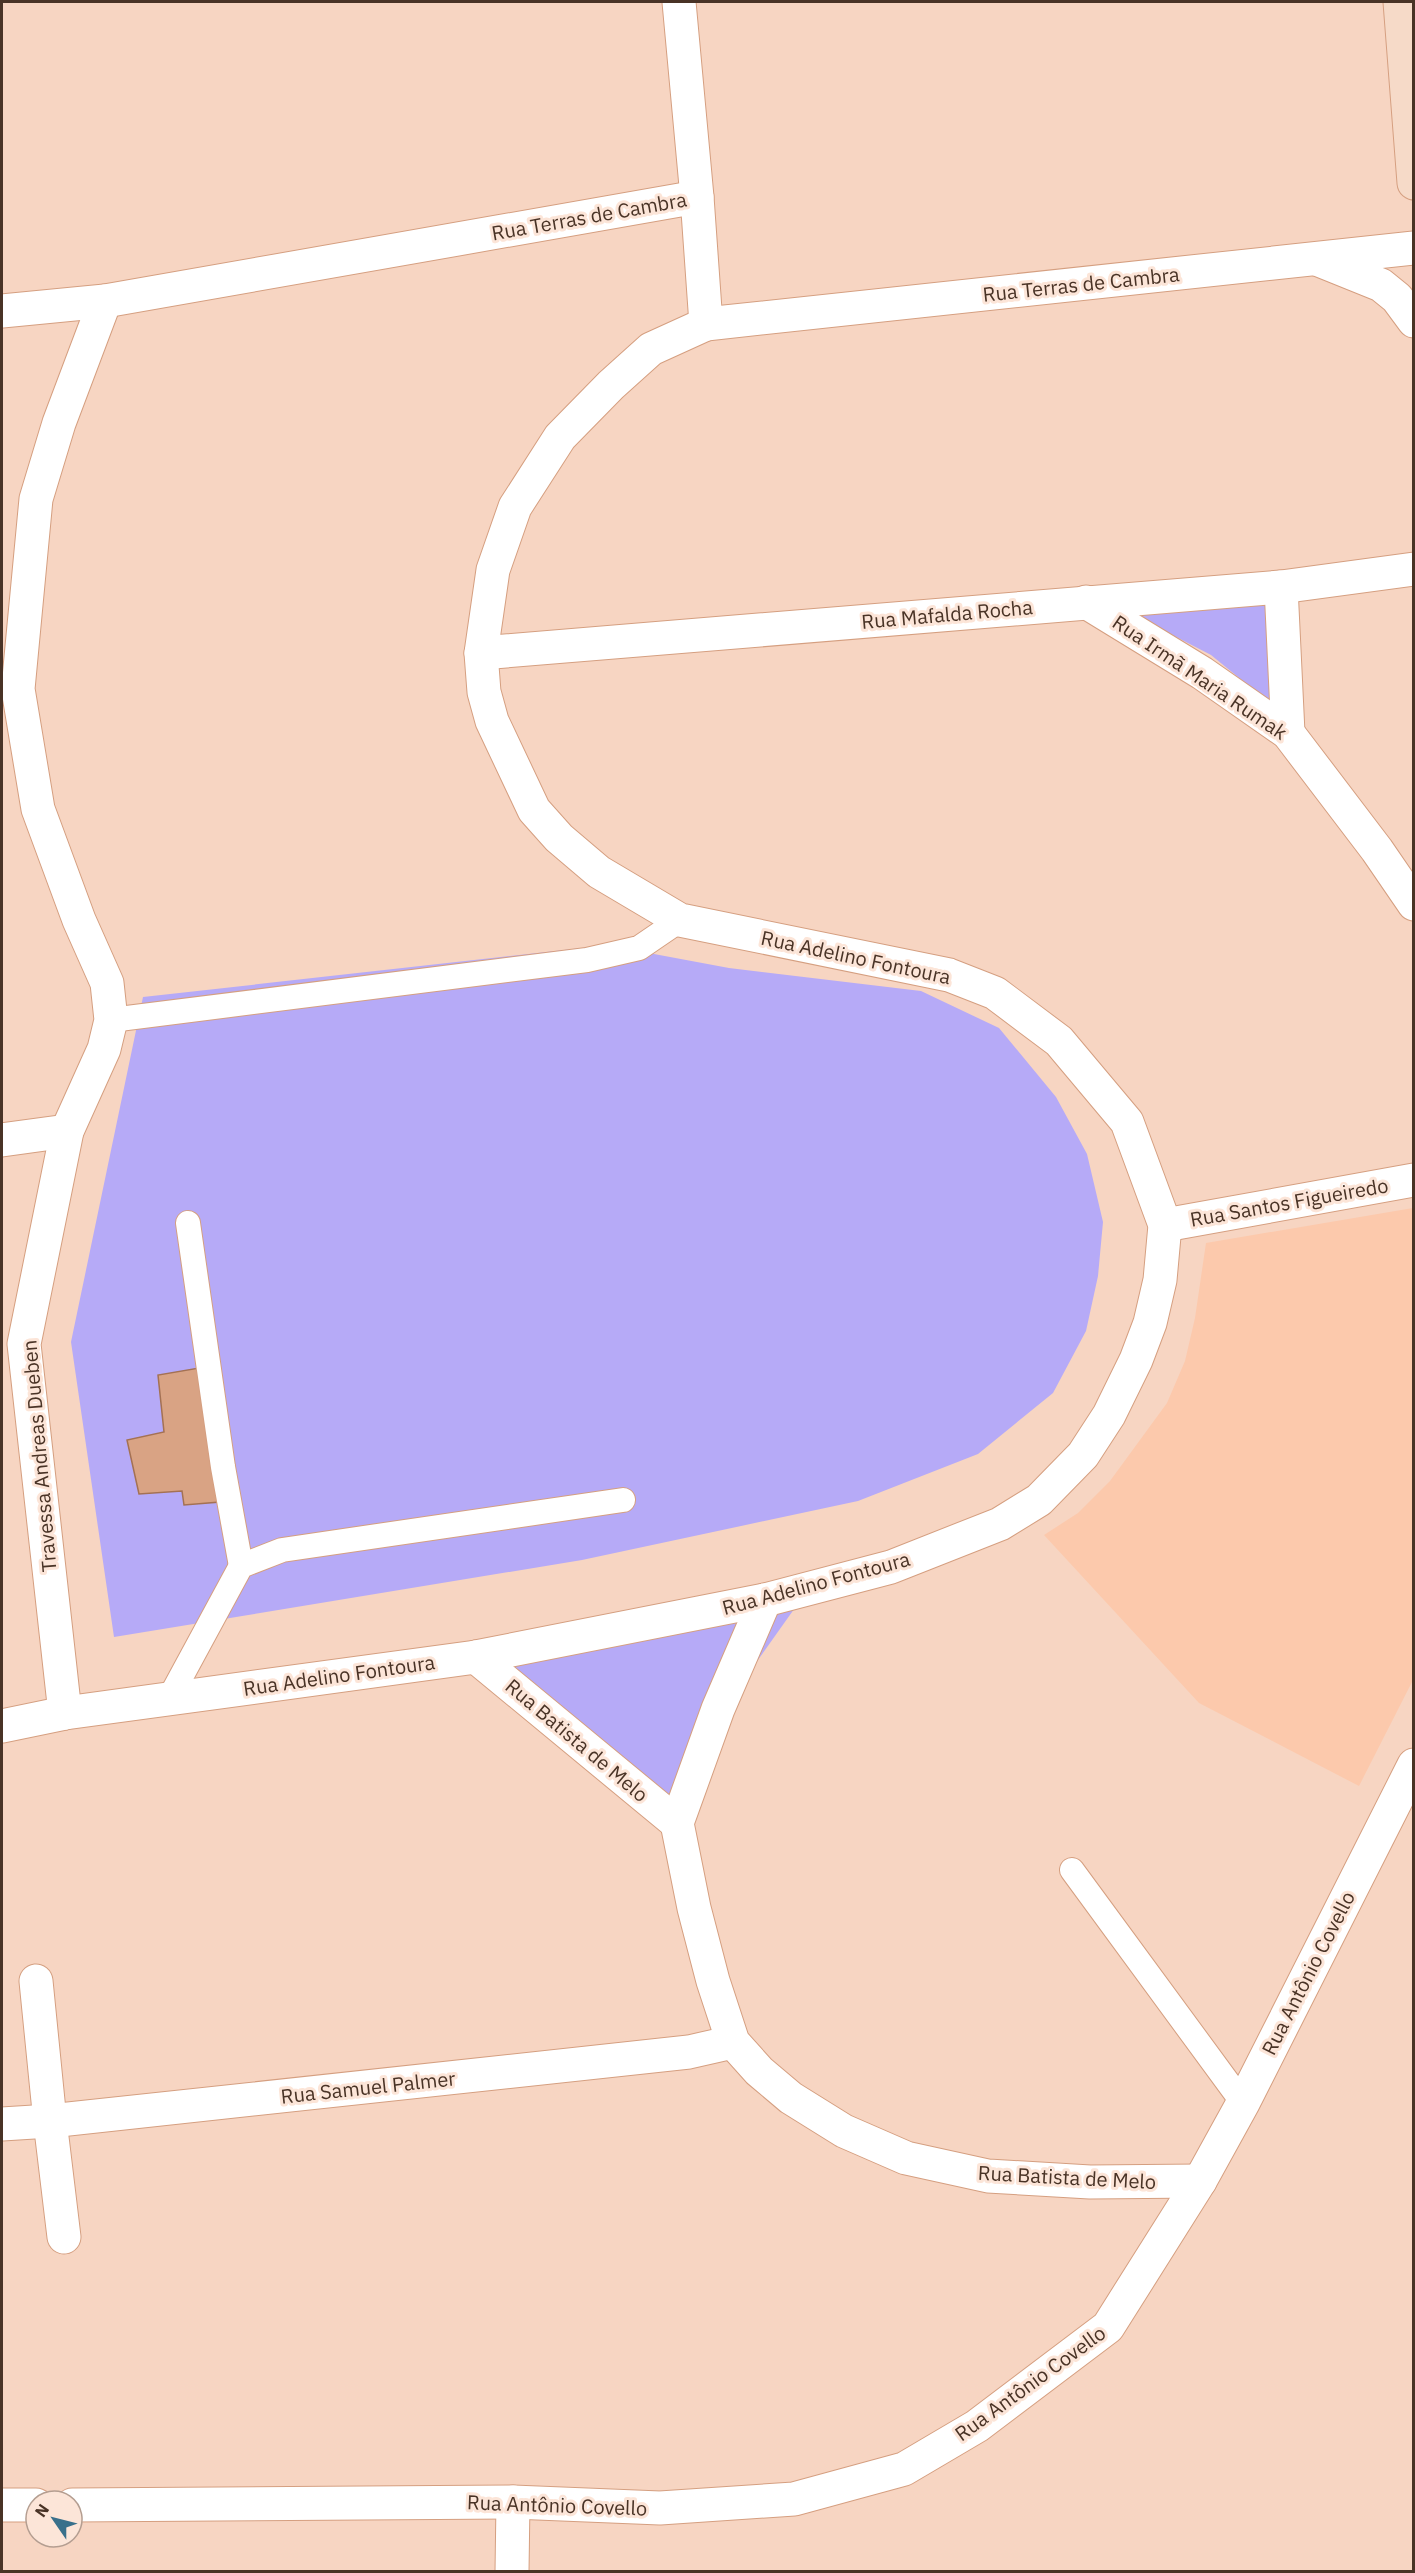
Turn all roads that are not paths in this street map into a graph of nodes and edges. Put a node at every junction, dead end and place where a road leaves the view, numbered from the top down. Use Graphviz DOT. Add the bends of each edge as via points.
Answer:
graph roads {
  1 [pos="679,2"];
  2 [pos="1400,2"];
  3 [pos="1413,183"];
  4 [pos="697,197"];
  5 [pos="1413,248"];
  6 [pos="1315,259"];
  7 [pos="105,301"];
  8 [pos="2,311"];
  9 [pos="1413,321"];
  10 [pos="706,324"];
  11 [pos="1413,569"];
  12 [pos="1281,587"];
  13 [pos="1086,602"];
  14 [pos="481,653"];
  15 [pos="1288,734"];
  16 [pos="1413,904"];
  17 [pos="680,920"];
  18 [pos="111,1020"];
  19 [pos="67,1131"];
  20 [pos="2,1140"];
  21 [pos="1413,1180"];
  22 [pos="188,1222"];
  23 [pos="1165,1225"];
  24 [pos="13,1346"];
  25 [pos="623,1500"];
  26 [pos="241,1566"];
  27 [pos="765,1600"];
  28 [pos="476,1656"];
  29 [pos="169,1699"];
  30 [pos="65,1713"];
  31 [pos="2,1726"];
  32 [pos="1413,1765"];
  33 [pos="677,1822"];
  34 [pos="1072,1870"];
  35 [pos="36,1981"];
  36 [pos="734,2042"];
  37 [pos="1244,2103"];
  38 [pos="50,2121"];
  39 [pos="2,2124"];
  40 [pos="1200,2181"];
  41 [pos="64,2236"];
  42 [pos="513,2502"];
  43 [pos="2,2505"];
  44 [pos="24,2505"];
  45 [pos="84,2505"];
  46 [pos="512,2571"];
  1 -- 4 [label="street"];
  2 -- 3 [label="main road"];
  4 -- 7 [label="street, Rua Terras de Cambra"];
  4 -- 10 [label="street, Rua Terras de Cambra"];
  5 -- 6 [label="street, Rua Terras de Cambra"];
  6 -- 9 [label="street, Rua Terras de Cambra" via="1381,285 1397,298"];
  6 -- 10 [label="street, Rua Terras de Cambra"];
  7 -- 8 [label="street, Rua Terras de Cambra"];
  7 -- 18 [label="street, Travessa Andreas Dueben" via="59,423 36,499 18,689 38,808 107,983"];
  10 -- 14 [label="street, Rua Adelino Fontoura" via="651,349 560,436 523,492 506,529 493,570"];
  11 -- 12 [label="street, Rua Mafalda Rocha"];
  12 -- 13 [label="street, Rua Mafalda Rocha"];
  12 -- 15 [label="street"];
  13 -- 14 [label="street, Rua Mafalda Rocha"];
  13 -- 15 [label="street, Rua Irmã Maria Rumak" via="1202,673"];
  14 -- 17 [label="street, Rua Adelino Fontoura" via="484,692 492,721 534,810 559,838 599,872"];
  15 -- 16 [label="street, Rua Irmã Maria Rumak"];
  17 -- 18 [label="lane" via="639,948 587,960"];
  17 -- 23 [label="street, Rua Adelino Fontoura" via="949,975 995,993 1059,1041 1127,1122"];
  18 -- 19 [label="street, Travessa Andreas Dueben" via="104,1049"];
  19 -- 20 [label="street"];
  19 -- 24 [label="street, Travessa Andreas Dueben"];
  21 -- 23 [label="street, Rua Santos Figueiredo"];
  22 -- 26 [label="lane"];
  23 -- 27 [label="street, Rua Adelino Fontoura" via="1160,1280 1136,1360 1083,1455 1039,1500 1000,1524 891,1567"];
  24 -- 30 [label="street, Travessa Andreas Dueben"];
  25 -- 26 [label="lane" via="282,1550"];
  26 -- 29 [label="lane"];
  27 -- 28 [label="street, Rua Adelino Fontoura"];
  27 -- 33 [label="street" via="718,1709"];
  28 -- 29 [label="street, Rua Adelino Fontoura"];
  28 -- 33 [label="street, Rua Batista de Melo"];
  29 -- 30 [label="street, Rua Adelino Fontoura"];
  30 -- 31 [label="street, Rua Adelino Fontoura"];
  32 -- 37 [label="street, Rua Antônio Covello"];
  33 -- 36 [label="street, Rua Batista de Melo" via="694,1908"];
  34 -- 37 [label="lane"];
  35 -- 38 [label="street"];
  36 -- 38 [label="street, Rua Samuel Palmer" via="689,2052"];
  36 -- 40 [label="street, Rua Batista de Melo" via="759,2071 791,2098 844,2131 906,2158 988,2176"];
  37 -- 40 [label="street, Rua Antônio Covello"];
  38 -- 39 [label="street, Rua Samuel Palmer"];
  38 -- 41 [label="street"];
  40 -- 42 [label="street, Rua Antônio Covello" via="1108,2327 977,2426 904,2469 794,2499 660,2508"];
  42 -- 45 [label="street, Rua Antônio Covello"];
  42 -- 46 [label="street"];
  43 -- 44 [label="street"];
}
